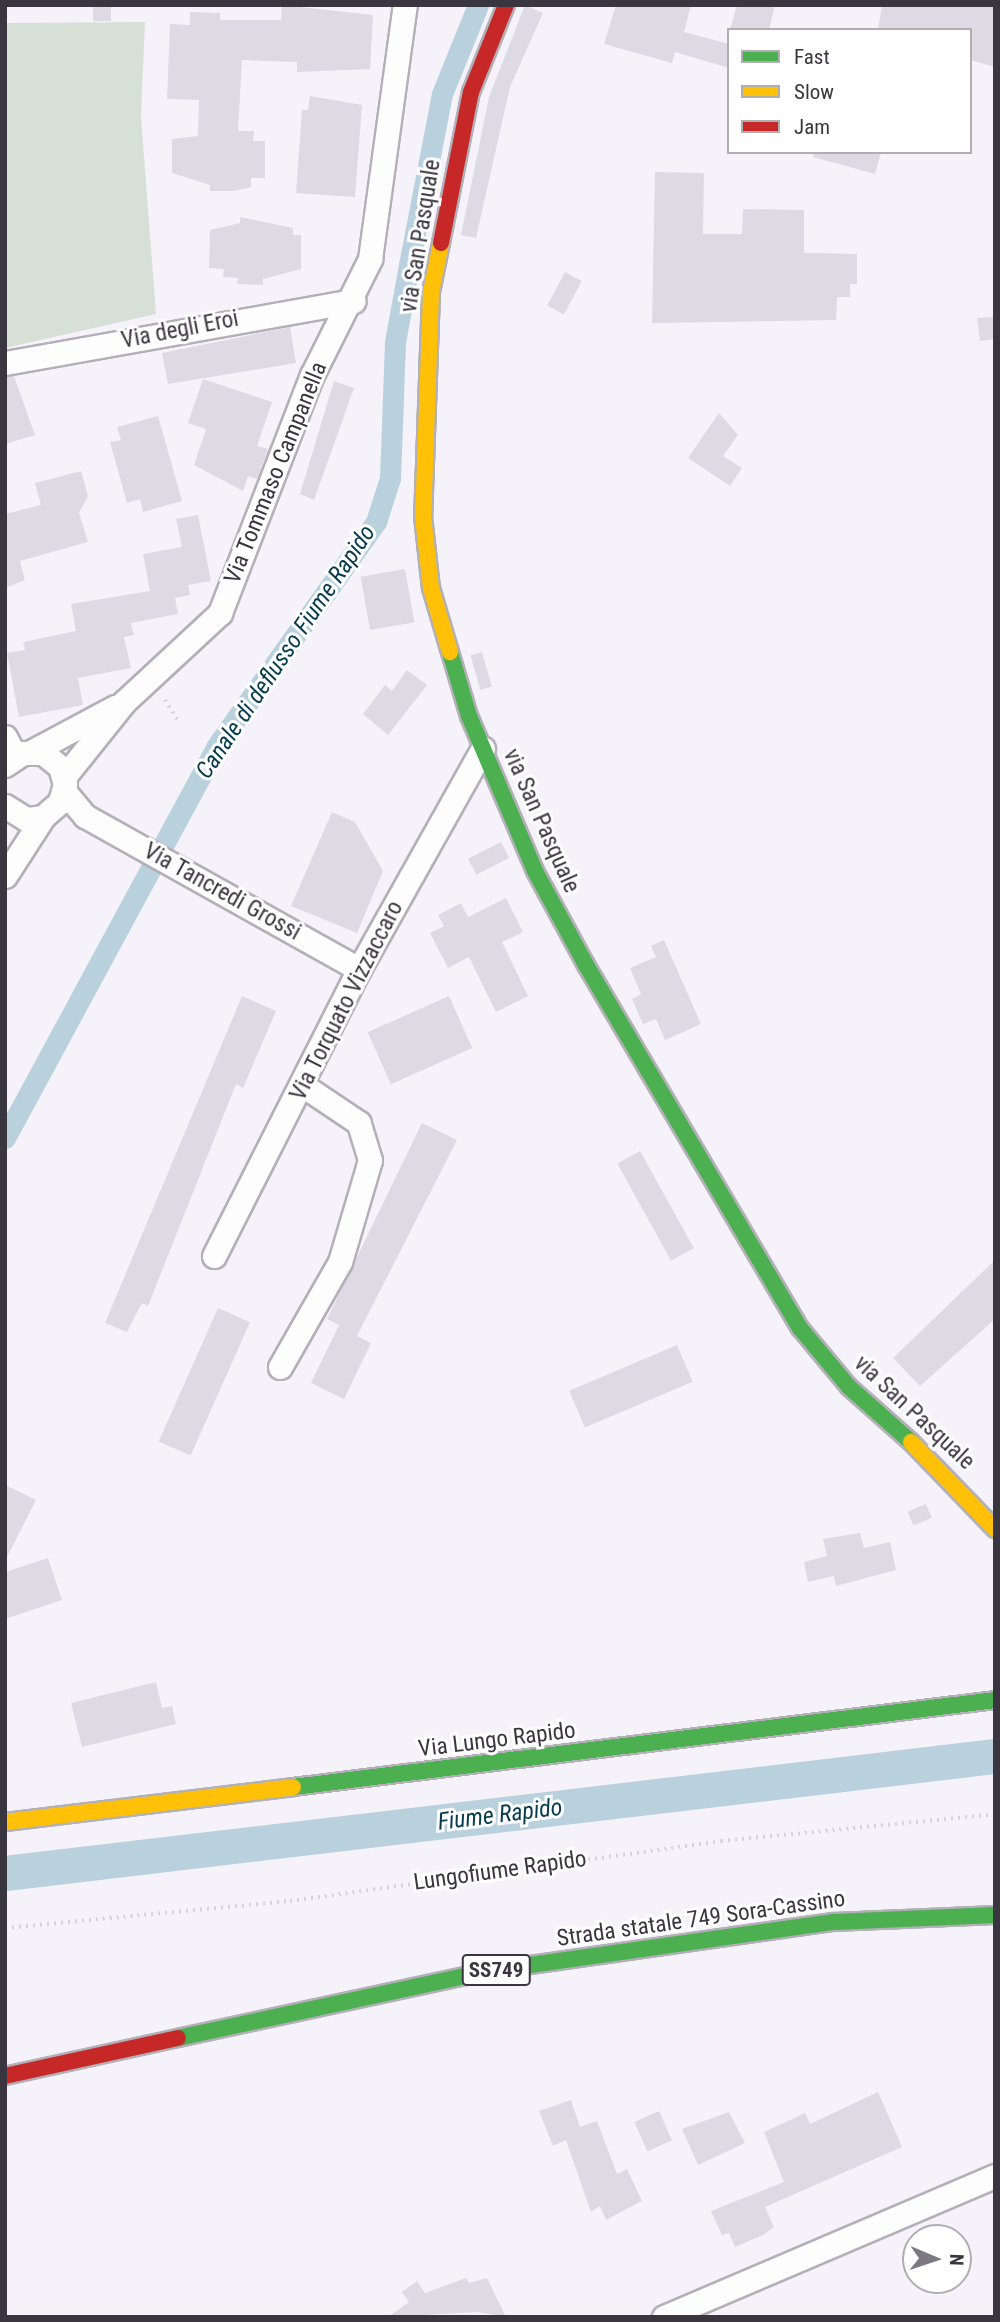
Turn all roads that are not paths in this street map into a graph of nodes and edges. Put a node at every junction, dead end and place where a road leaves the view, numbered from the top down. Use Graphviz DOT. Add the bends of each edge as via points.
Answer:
graph roads {
  1 [pos="405,5"];
  2 [pos="506,5"];
  3 [pos="354,301"];
  4 [pos="5,363"];
  5 [pos="124,702"];
  6 [pos="483,748"];
  7 [pos="14,752"];
  8 [pos="56,799"];
  9 [pos="9,810"];
  10 [pos="10,865"];
  11 [pos="359,969"];
  12 [pos="304,1086"];
  13 [pos="214,1256"];
  14 [pos="280,1367"];
  15 [pos="995,1529"];
  16 [pos="995,1700"];
  17 [pos="5,1822"];
  18 [pos="995,1915"];
  19 [pos="5,2076"];
  20 [pos="995,2176"];
  21 [pos="664,2317"];
  1 -- 3 [label="street, Via Tommaso Campanella" via="381,201"];
  2 -- 6 [label="main road, via San Pasquale" via="471,92 442,224 431,292 425,409 423,516 431,588"];
  3 -- 4 [label="street, Via degli Eroi"];
  3 -- 5 [label="street, Via Tommaso Campanella" via="312,375 220,613"];
  5 -- 7 [label="street, Via Tommaso Campanella"];
  5 -- 8 [label="street, Via Tommaso Campanella"];
  6 -- 11 [label="street, Via Torquato Vizzaccaro"];
  6 -- 15 [label="main road, via San Pasquale" via="535,871 586,965 800,1328 849,1387 956,1482"];
  7 -- 8 [label="street" via="52,759"];
  8 -- 9 [label="street, Via Tancredi Grossi"];
  8 -- 10 [label="street, Via Tommaso Campanella"];
  8 -- 11 [label="street, Via Tancredi Grossi"];
  9 -- 10 [label="street"];
  11 -- 12 [label="street, Via Torquato Vizzaccaro"];
  12 -- 13 [label="street, Via Torquato Vizzaccaro"];
  12 -- 14 [label="street" via="359,1123 370,1160 340,1262"];
  16 -- 17 [label="main road, Via Lungo Rapido"];
  18 -- 19 [label="main road, Strada statale 749 Sora-Cassino / SS749" via="834,1922 488,1971"];
  20 -- 21 [label="street"];
}
